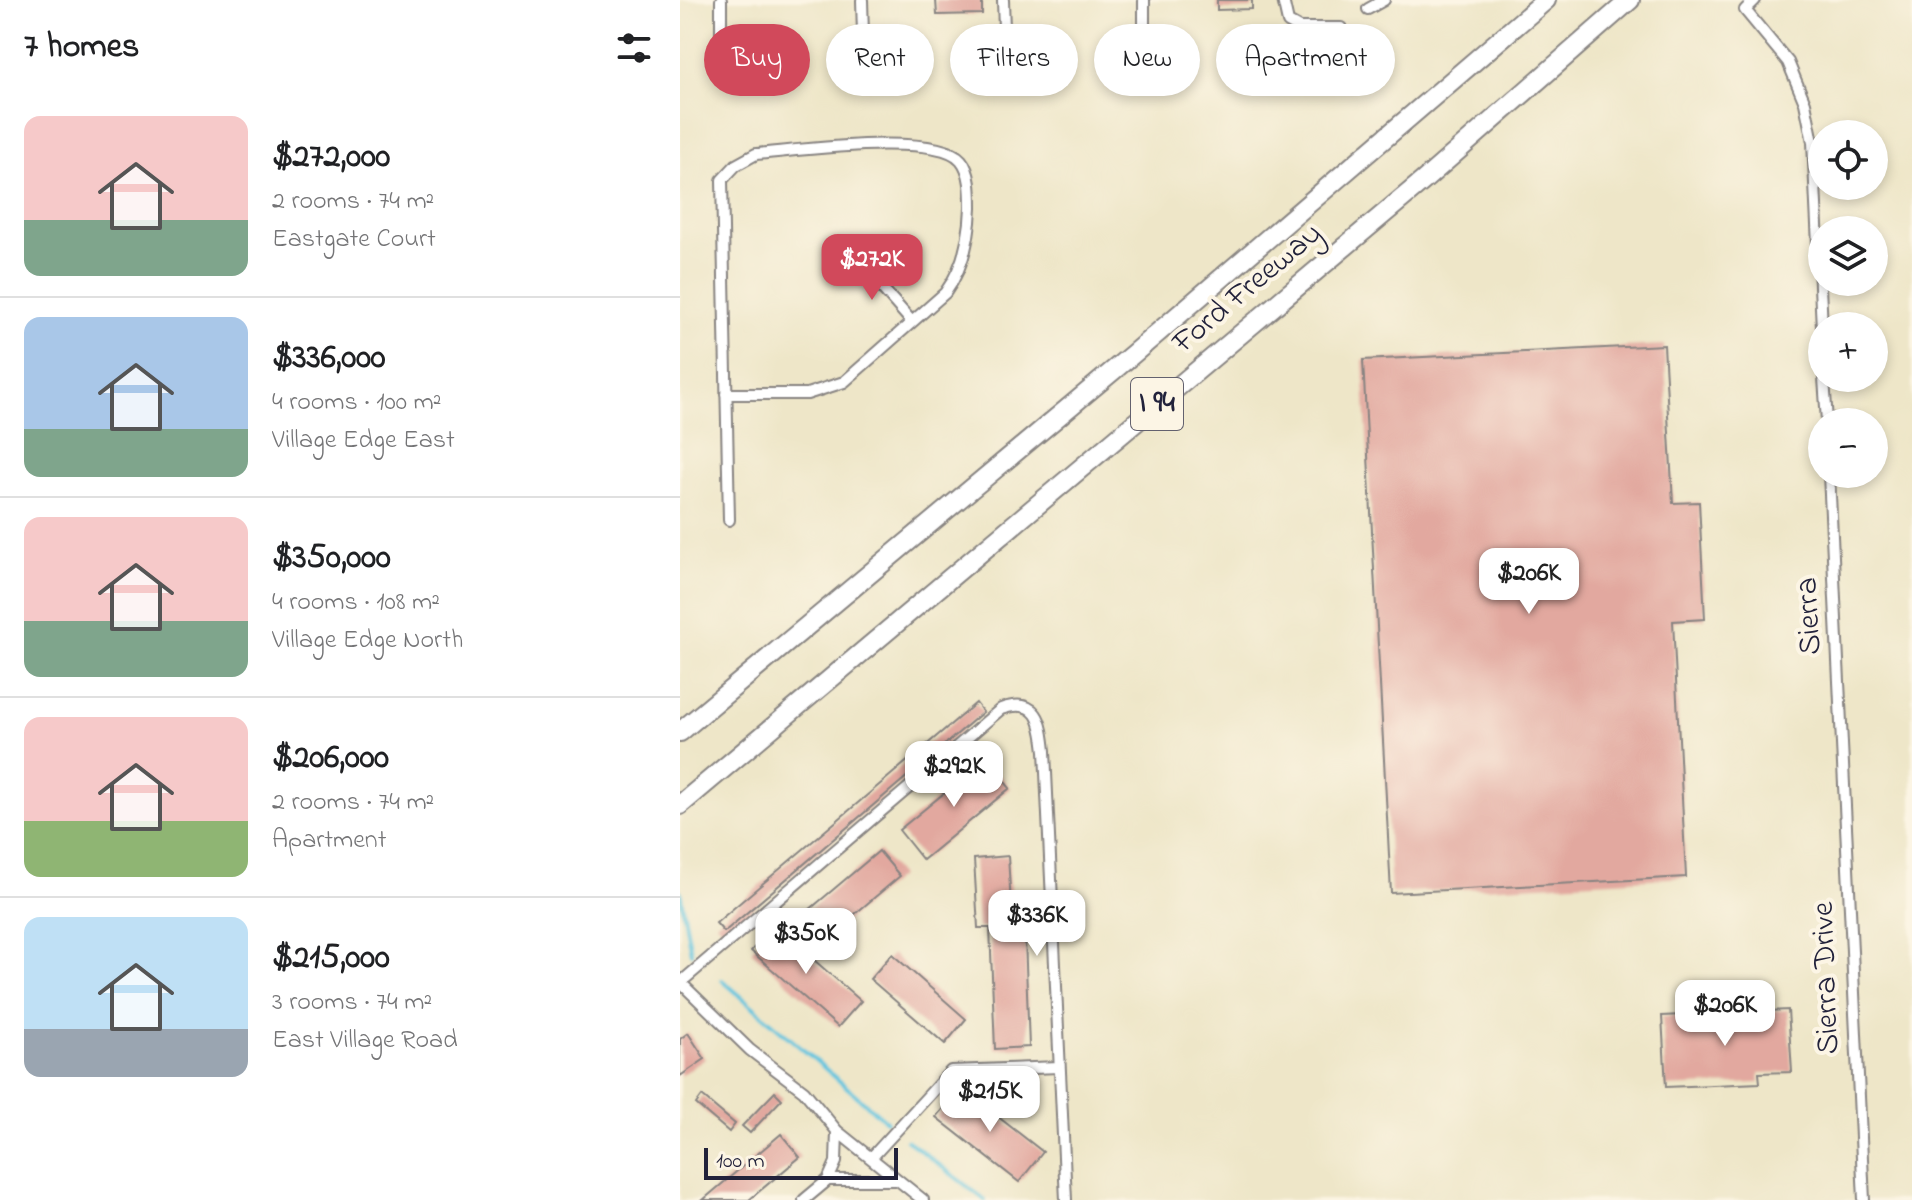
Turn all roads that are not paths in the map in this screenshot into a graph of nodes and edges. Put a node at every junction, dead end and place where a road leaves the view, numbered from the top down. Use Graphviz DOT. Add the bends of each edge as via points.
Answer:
graph roads {
  1 [pos="721,0"];
  2 [pos="862,0"];
  3 [pos="1003,0"];
  4 [pos="1144,0"];
  5 [pos="1283,0"];
  6 [pos="1384,0"];
  7 [pos="1546,0"];
  8 [pos="1630,0"];
  9 [pos="1755,0"];
  10 [pos="1368,9"];
  11 [pos="721,24"];
  12 [pos="863,24"];
  13 [pos="1004,24"];
  14 [pos="1144,24"];
  15 [pos="1292,24"];
  16 [pos="869,260"];
  17 [pos="1821,312"];
  18 [pos="912,322"];
  19 [pos="726,394"];
  20 [pos="1830,488"];
  21 [pos="729,520"];
  22 [pos="680,732"];
  23 [pos="1843,755"];
  24 [pos="680,805"];
  25 [pos="680,983"];
  26 [pos="1059,1067"];
  27 [pos="837,1131"];
  28 [pos="872,1157"];
  29 [pos="828,1180"];
  30 [pos="895,1180"];
  31 [pos="804,1200"];
  32 [pos="923,1200"];
  33 [pos="1066,1200"];
  34 [pos="1864,1200"];
  1 -- 11 [label="street"];
  2 -- 12 [label="street"];
  3 -- 13 [label="street"];
  4 -- 14 [label="street"];
  5 -- 15 [label="street"];
  6 -- 10 [label="street"];
  7 -- 22 [label="highway, Ford Freeway / I 94"];
  8 -- 24 [label="highway, Ford Freeway / I 94" via="1423,181"];
  9 -- 17 [label="street" via="1745,10 1788,62 1810,122"];
  16 -- 18 [label="street" via="875,280"];
  18 -- 19 [label="street" via="844,382 807,394"];
  18 -- 19 [label="street" via="956,277 970,234 971,185 961,159 938,146 905,144 756,154 722,180"];
  19 -- 21 [label="street"];
  20 -- 23 [label="street, Sierra"];
  23 -- 34 [label="street, Sierra Drive"];
  25 -- 26 [label="street" via="1001,709 1022,705 1038,714 1045,751"];
  25 -- 27 [label="street" via="750,1050 804,1091"];
  26 -- 28 [label="street" via="951,1071"];
  26 -- 33 [label="street"];
  27 -- 28 [label="street"];
  27 -- 29 [label="street" via="836,1162"];
  28 -- 30 [label="street"];
  29 -- 30 [label="street"];
  29 -- 31 [label="street"];
  30 -- 32 [label="street"];
}
